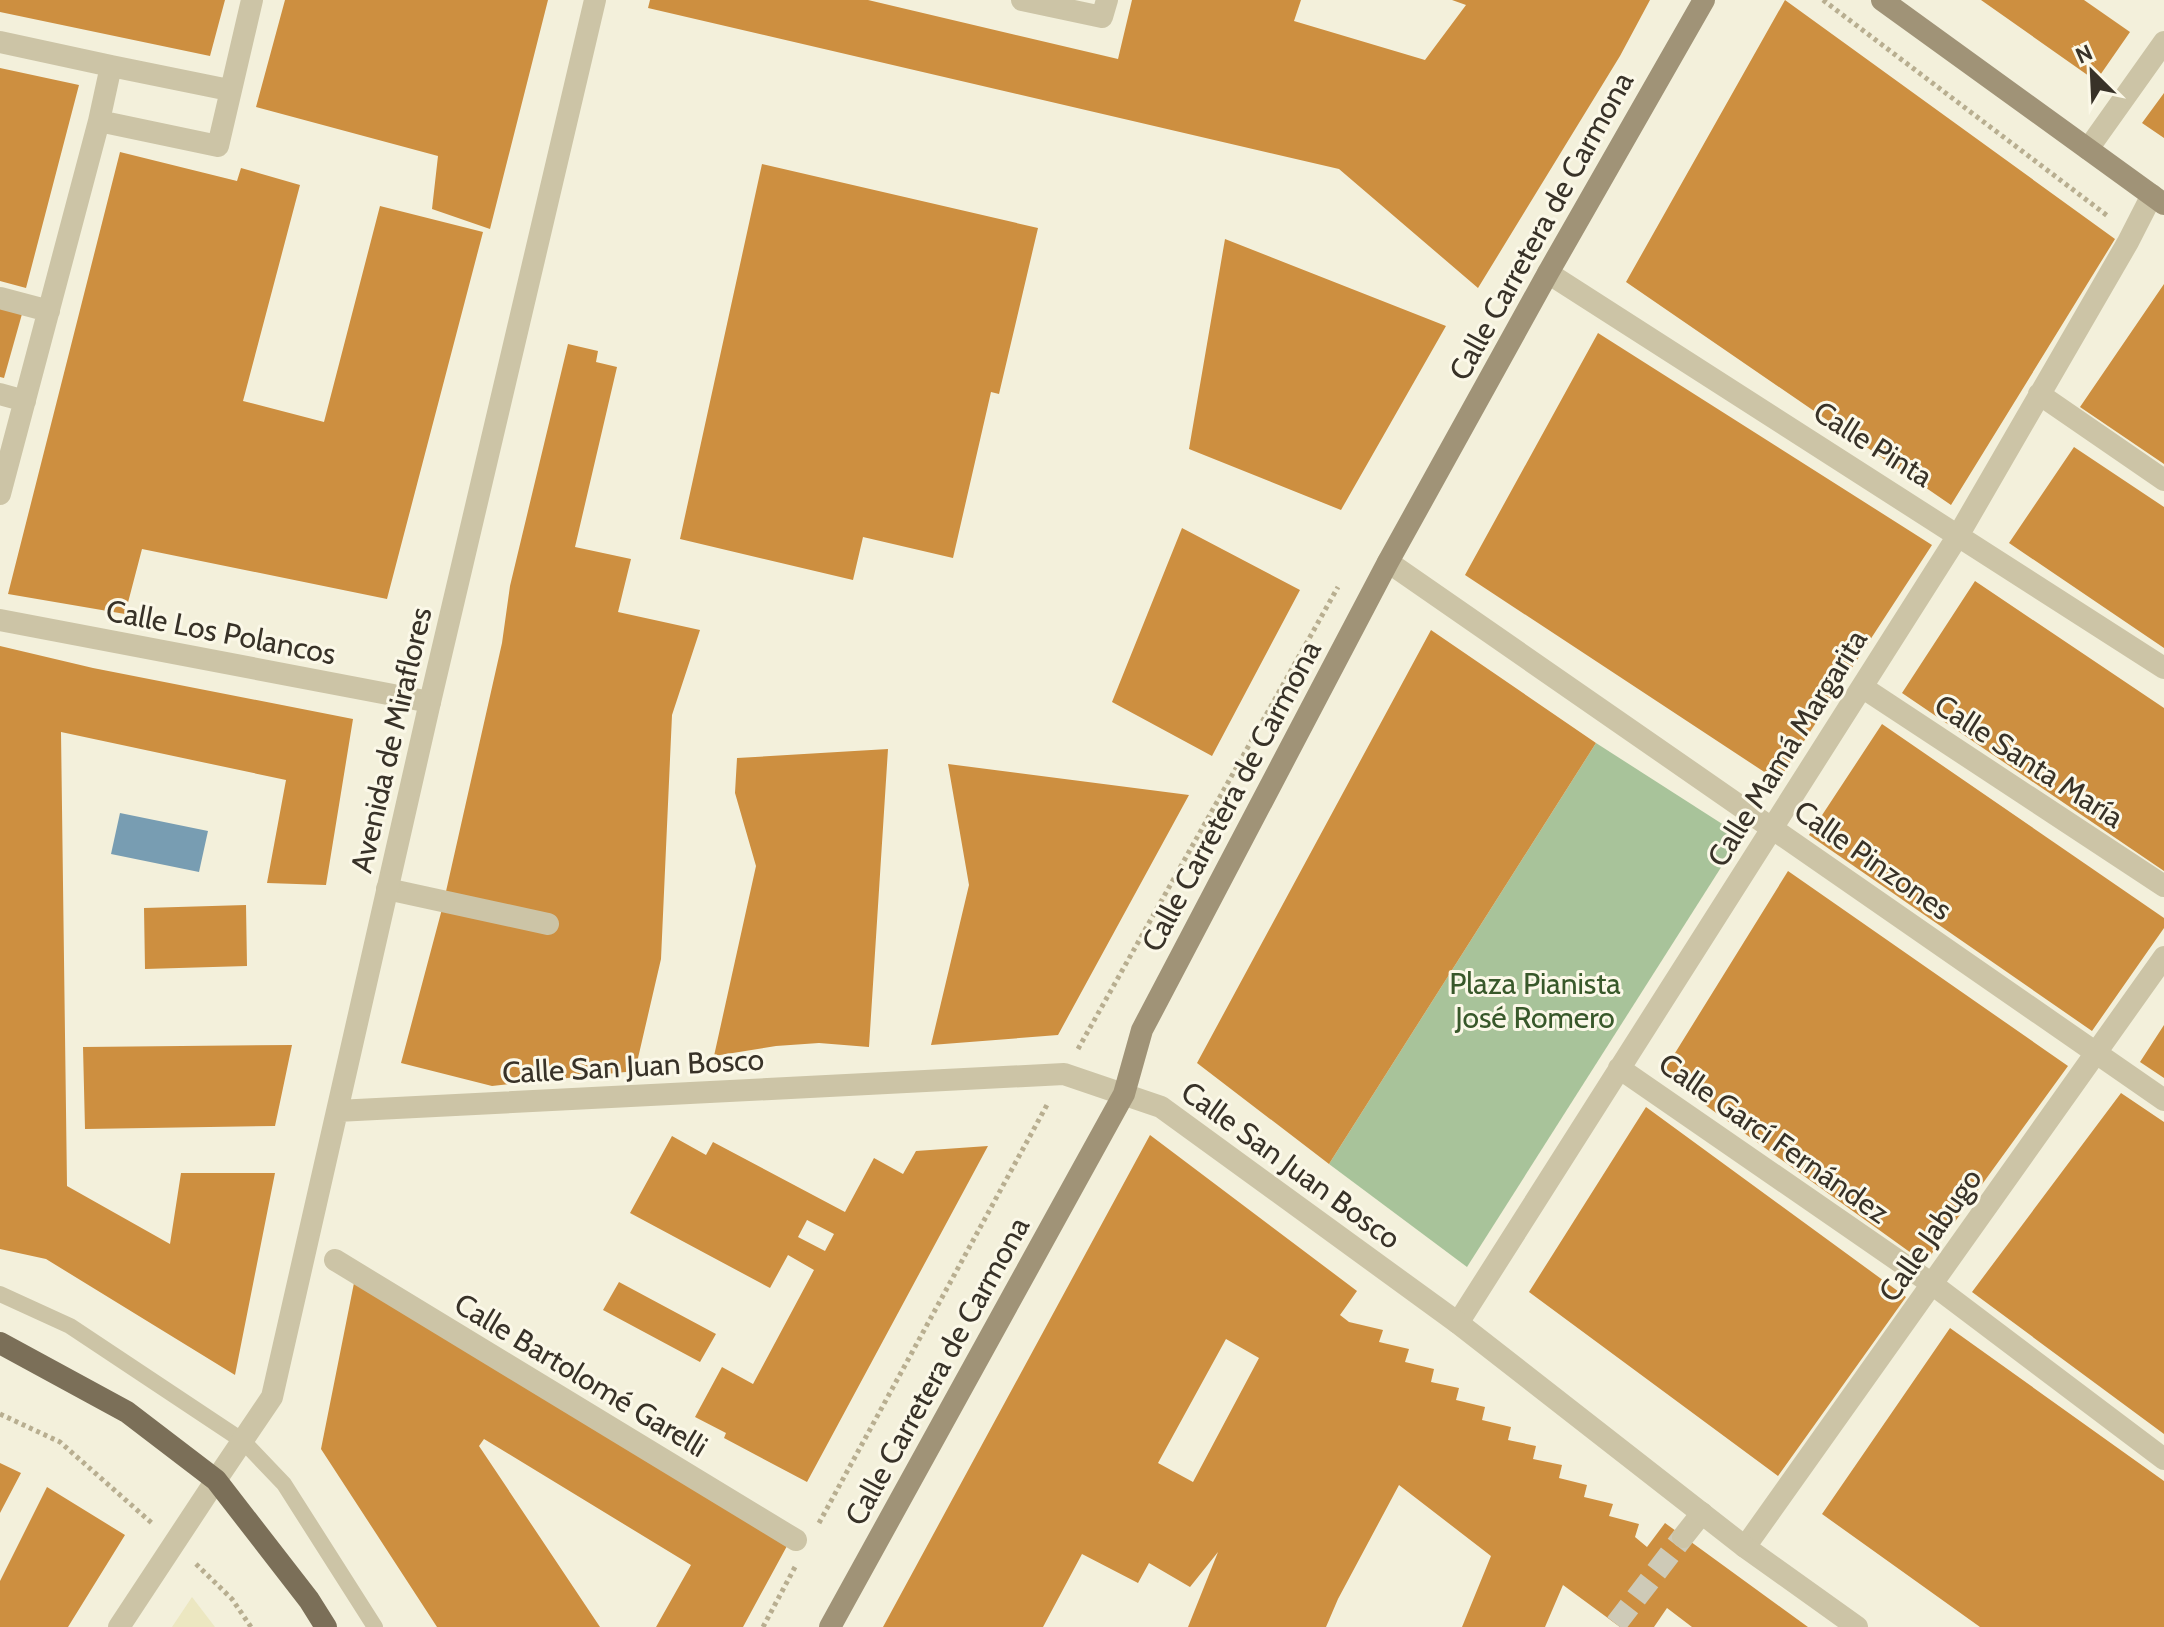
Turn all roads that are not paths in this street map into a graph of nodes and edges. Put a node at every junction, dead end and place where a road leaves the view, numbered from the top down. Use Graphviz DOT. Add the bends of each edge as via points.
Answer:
graph roads {
  1 [pos="252,0"];
  2 [pos="595,0"];
  3 [pos="1022,0"];
  4 [pos="1107,0"];
  5 [pos="1704,0"];
  6 [pos="1882,0"];
  7 [pos="0,42"];
  8 [pos="2164,42"];
  9 [pos="111,66"];
  10 [pos="229,90"];
  11 [pos="99,121"];
  12 [pos="2088,149"];
  13 [pos="2158,200"];
  14 [pos="1548,273"];
  15 [pos="0,298"];
  16 [pos="49,311"];
  17 [pos="0,394"];
  18 [pos="2039,394"];
  19 [pos="25,401"];
  20 [pos="2164,480"];
  21 [pos="0,494"];
  22 [pos="1959,534"];
  23 [pos="1388,562"];
  24 [pos="0,620"];
  25 [pos="2164,668"];
  26 [pos="1862,687"];
  27 [pos="430,702"];
  28 [pos="1773,827"];
  29 [pos="2164,886"];
  30 [pos="387,889"];
  31 [pos="548,924"];
  32 [pos="2164,957"];
  33 [pos="2096,1053"];
  34 [pos="1619,1068"];
  35 [pos="1124,1094"];
  36 [pos="2164,1100"];
  37 [pos="337,1111"];
  38 [pos="335,1260"];
  39 [pos="1932,1284"];
  40 [pos="0,1294"];
  41 [pos="1458,1323"];
  42 [pos="0,1343"];
  43 [pos="243,1441"];
  44 [pos="2164,1459"];
  45 [pos="216,1480"];
  46 [pos="1702,1513"];
  47 [pos="1683,1537"];
  48 [pos="803,1544"];
  49 [pos="1745,1547"];
  50 [pos="119,1627"];
  51 [pos="326,1627"];
  52 [pos="375,1627"];
  53 [pos="830,1627"];
  54 [pos="1857,1627"];
  1 -- 10 [label="street"];
  2 -- 27 [label="street, Avenida de Miraflores"];
  3 -- 4 [label="street" via="1102,17"];
  5 -- 14 [label="main road, Calle Carretera de Carmona"];
  6 -- 12 [label="main road"];
  7 -- 9 [label="street"];
  8 -- 12 [label="street"];
  9 -- 10 [label="street"];
  9 -- 11 [label="street"];
  10 -- 11 [label="street" via="218,146"];
  11 -- 16 [label="street"];
  12 -- 13 [label="main road"];
  13 -- 18 [label="street, Calle Mamá Margarita"];
  14 -- 22 [label="street, Calle Pinta"];
  14 -- 23 [label="main road, Calle Carretera de Carmona"];
  15 -- 16 [label="street"];
  16 -- 19 [label="street"];
  17 -- 19 [label="street"];
  18 -- 20 [label="street"];
  18 -- 22 [label="street, Calle Mamá Margarita"];
  19 -- 21 [label="street"];
  22 -- 25 [label="street, Calle Pinta"];
  22 -- 26 [label="street, Calle Mamá Margarita"];
  23 -- 28 [label="street, Calle Pinzones"];
  23 -- 35 [label="main road, Calle Carretera de Carmona" via="1142,1030"];
  24 -- 27 [label="street, Calle Los Polancos"];
  26 -- 28 [label="street, Calle Mamá Margarita"];
  26 -- 29 [label="street, Calle Santa María"];
  27 -- 30 [label="street, Avenida de Miraflores"];
  28 -- 33 [label="street, Calle Pinzones"];
  28 -- 34 [label="street, Calle Mamá Margarita"];
  30 -- 31 [label="street"];
  30 -- 37 [label="street, Avenida de Miraflores"];
  32 -- 33 [label="street, Calle Jabugo"];
  33 -- 36 [label="street, Calle Pinzones"];
  33 -- 39 [label="street, Calle Jabugo"];
  34 -- 39 [label="street, Calle Garcí Fernández"];
  34 -- 41 [label="street, Calle Mamá Margarita"];
  35 -- 37 [label="street, Calle San Juan Bosco" via="1064,1074"];
  35 -- 41 [label="street, Calle San Juan Bosco" via="1161,1107"];
  35 -- 53 [label="main road, Calle Carretera de Carmona"];
  37 -- 43 [label="street, Avenida de Miraflores" via="272,1397"];
  38 -- 48 [label="street, Calle Bartolomé Garelli"];
  39 -- 44 [label="street, Calle Garcí Fernández"];
  39 -- 49 [label="street, Calle Jabugo"];
  40 -- 43 [label="lane" via="70,1326"];
  41 -- 46 [label="street, Calle San Juan Bosco"];
  42 -- 45 [label="main road" via="127,1412"];
  43 -- 45 [label="street, Avenida de Miraflores"];
  43 -- 52 [label="lane" via="284,1484"];
  45 -- 50 [label="street, Avenida de Miraflores"];
  45 -- 51 [label="main road"];
  46 -- 47 [label="street"];
  46 -- 49 [label="street, Calle San Juan Bosco"];
  49 -- 54 [label="street, Calle San Juan Bosco"];
}
